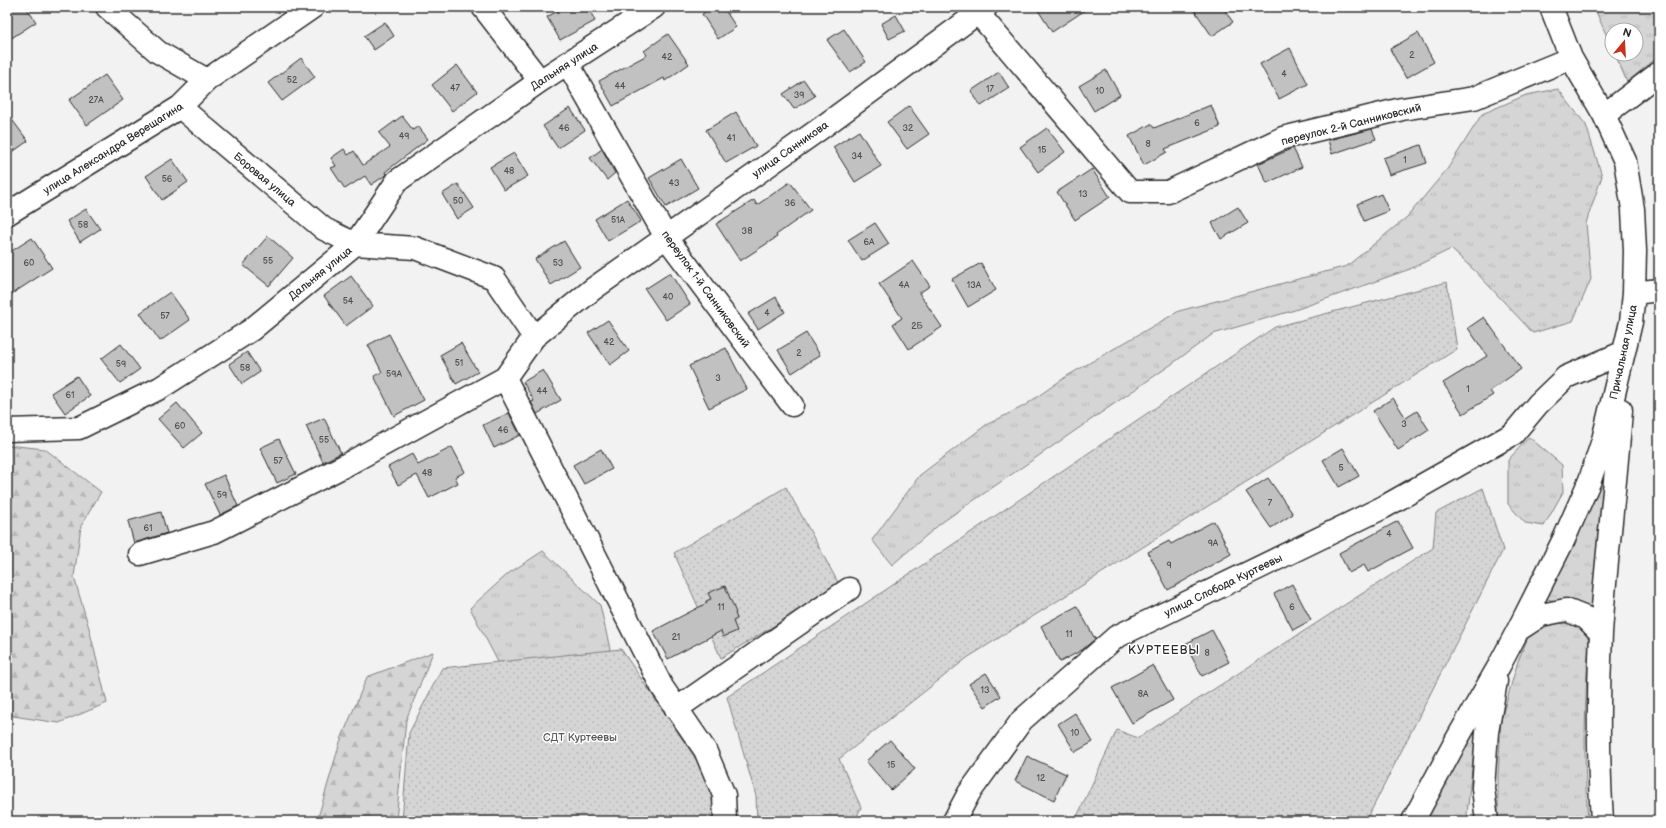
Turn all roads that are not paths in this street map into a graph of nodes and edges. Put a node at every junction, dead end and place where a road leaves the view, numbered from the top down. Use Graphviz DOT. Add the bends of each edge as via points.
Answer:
graph roads {
  1 [pos="107,7"];
  2 [pos="313,7"];
  3 [pos="483,7"];
  4 [pos="654,7"];
  5 [pos="1552,7"];
  6 [pos="982,10"];
  7 [pos="1570,58"];
  8 [pos="568,64"];
  9 [pos="1659,73"];
  10 [pos="207,80"];
  11 [pos="540,80"];
  12 [pos="180,107"];
  13 [pos="1604,115"];
  14 [pos="7,214"];
  15 [pos="666,237"];
  16 [pos="355,244"];
  17 [pos="1659,290"];
  18 [pos="1634,293"];
  19 [pos="534,337"];
  20 [pos="1624,352"];
  21 [pos="505,378"];
  22 [pos="792,405"];
  23 [pos="7,430"];
  24 [pos="140,554"];
  25 [pos="849,590"];
  26 [pos="1518,630"];
  27 [pos="1601,633"];
  28 [pos="1499,666"];
  29 [pos="676,709"];
  30 [pos="725,821"];
  31 [pos="954,821"];
  32 [pos="1413,821"];
  33 [pos="1487,821"];
  34 [pos="1602,821"];
  1 -- 10 [label="street" via="158,52"];
  2 -- 10 [label="street, улица Александра Верещагина"];
  3 -- 11 [label="street"];
  4 -- 8 [label="street, Дальняя улица"];
  5 -- 7 [label="street, Причальная улица"];
  6 -- 7 [label="street, переулок 2-й Санниковский" via="1130,192 1168,192 1283,138 1402,109 1474,98"];
  6 -- 15 [label="street, улица Санникова"];
  7 -- 13 [label="street, Причальная улица"];
  8 -- 11 [label="street, Дальняя улица"];
  8 -- 15 [label="street, переулок 1-й Санниковский"];
  9 -- 13 [label="street"];
  10 -- 12 [label="street, улица Александра Верещагина"];
  11 -- 16 [label="street, Дальняя улица" via="398,181"];
  12 -- 14 [label="street, улица Александра Верещагина"];
  12 -- 16 [label="street, Боровая улица" via="324,229"];
  13 -- 18 [label="street, Причальная улица" via="1625,161 1633,209"];
  15 -- 19 [label="street, улица Санникова" via="593,289"];
  15 -- 22 [label="street, переулок 1-й Санниковский"];
  16 -- 19 [label="street" via="415,248 494,278"];
  16 -- 23 [label="street, Дальняя улица" via="251,330 160,388 79,428"];
  17 -- 18 [label="street"];
  18 -- 20 [label="street, Причальная улица"];
  19 -- 21 [label="street, улица Санникова"];
  20 -- 26 [label="street, Причальная улица" via="1604,440 1590,480 1564,539"];
  20 -- 27 [label="street" via="1618,462"];
  20 -- 31 [label="street, улица Слобода Куртеевы" via="1566,377 1538,404 1513,434 1384,507 1116,637 1022,720 969,793"];
  21 -- 24 [label="street" via="344,466 214,532"];
  21 -- 29 [label="street" via="662,687"];
  25 -- 29 [label="street"];
  26 -- 27 [label="street" via="1541,615 1566,610 1586,618"];
  26 -- 28 [label="street, Причальная улица"];
  27 -- 34 [label="street" via="1599,714"];
  28 -- 32 [label="street" via="1456,739"];
  28 -- 33 [label="street" via="1487,732 1483,788"];
  29 -- 30 [label="street" via="705,750 724,795"];
}
